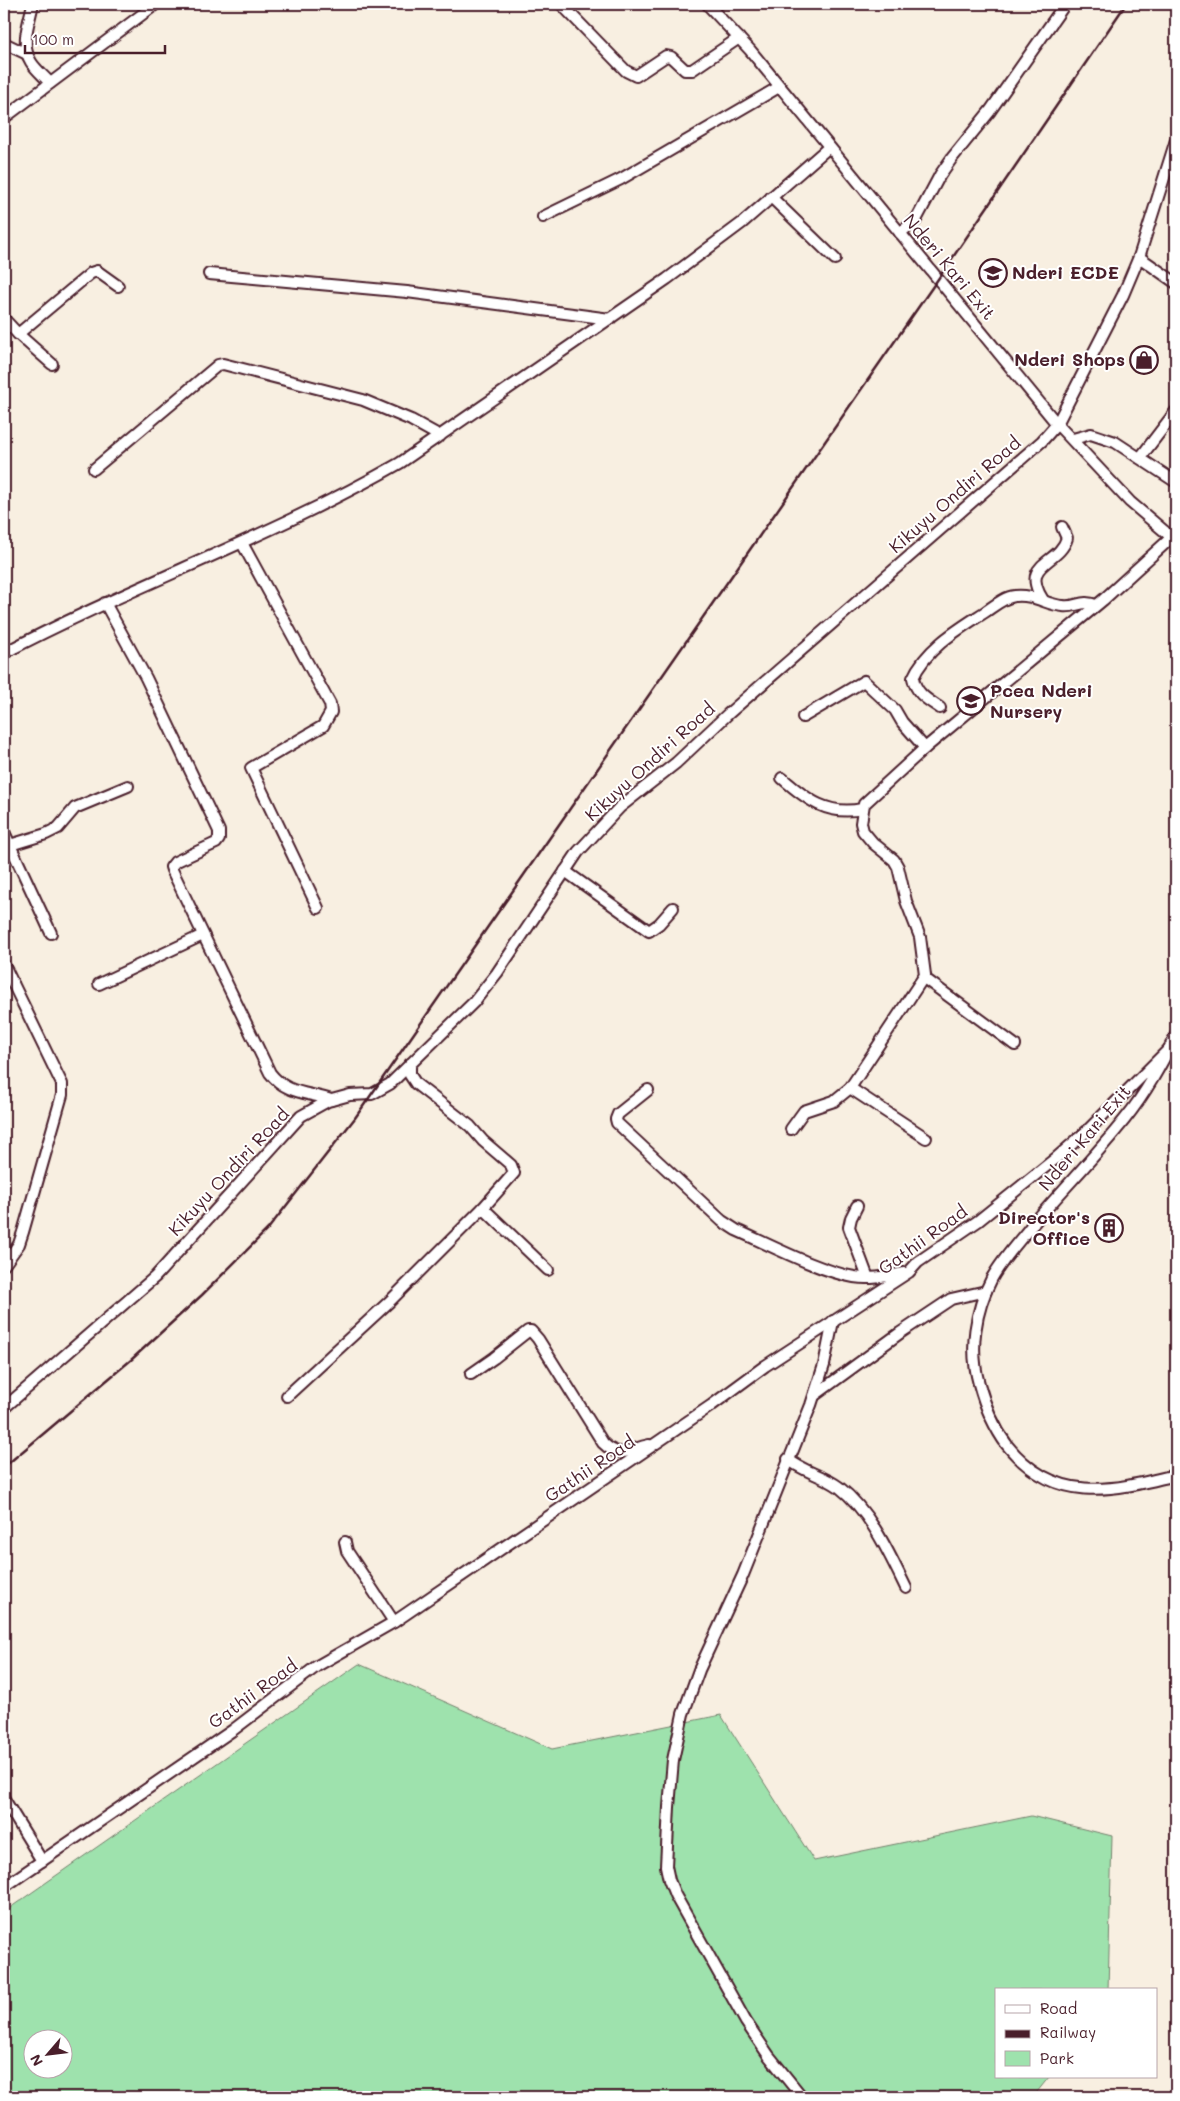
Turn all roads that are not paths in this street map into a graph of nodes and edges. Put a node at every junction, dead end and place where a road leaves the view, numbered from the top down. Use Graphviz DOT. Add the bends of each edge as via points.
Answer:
graph roads {
  1 [pos="33,4"];
  2 [pos="156,4"];
  3 [pos="561,4"];
  4 [pos="707,4"];
  5 [pos="1066,4"];
  6 [pos="740,38"];
  7 [pos="4,43"];
  8 [pos="27,54"];
  9 [pos="50,83"];
  10 [pos="779,87"];
  11 [pos="4,118"];
  12 [pos="1176,140"];
  13 [pos="829,147"];
  14 [pos="1175,153"];
  15 [pos="771,197"];
  16 [pos="543,217"];
  17 [pos="900,233"];
  18 [pos="1139,257"];
  19 [pos="835,259"];
  20 [pos="210,274"];
  21 [pos="1176,283"];
  22 [pos="118,286"];
  23 [pos="4,319"];
  24 [pos="610,319"];
  25 [pos="18,334"];
  26 [pos="52,364"];
  27 [pos="1176,411"];
  28 [pos="1058,424"];
  29 [pos="440,436"];
  30 [pos="1072,438"];
  31 [pos="1140,458"];
  32 [pos="94,469"];
  33 [pos="1176,482"];
  34 [pos="1062,527"];
  35 [pos="1174,539"];
  36 [pos="242,542"];
  37 [pos="1044,600"];
  38 [pos="105,603"];
  39 [pos="1096,605"];
  40 [pos="4,653"];
  41 [pos="940,708"];
  42 [pos="803,717"];
  43 [pos="925,748"];
  44 [pos="782,778"];
  45 [pos="128,786"];
  46 [pos="862,809"];
  47 [pos="4,832"];
  48 [pos="10,845"];
  49 [pos="565,871"];
  50 [pos="318,908"];
  51 [pos="673,908"];
  52 [pos="51,933"];
  53 [pos="203,935"];
  54 [pos="4,965"];
  55 [pos="924,978"];
  56 [pos="99,984"];
  57 [pos="1176,1036"];
  58 [pos="1015,1045"];
  59 [pos="1170,1048"];
  60 [pos="410,1064"];
  61 [pos="850,1088"];
  62 [pos="648,1090"];
  63 [pos="331,1100"];
  64 [pos="791,1129"];
  65 [pos="926,1138"];
  66 [pos="857,1206"];
  67 [pos="483,1208"];
  68 [pos="4,1265"];
  69 [pos="548,1270"];
  70 [pos="909,1272"];
  71 [pos="868,1278"];
  72 [pos="986,1291"];
  73 [pos="834,1321"];
  74 [pos="471,1374"];
  75 [pos="815,1395"];
  76 [pos="287,1396"];
  77 [pos="4,1408"];
  78 [pos="657,1443"];
  79 [pos="788,1460"];
  80 [pos="1176,1474"];
  81 [pos="345,1542"];
  82 [pos="906,1588"];
  83 [pos="394,1622"];
  84 [pos="4,1799"];
  85 [pos="42,1861"];
  86 [pos="4,1886"];
  87 [pos="802,2097"];
  1 -- 8 [label="street" via="26,37"];
  2 -- 9 [label="street"];
  3 -- 6 [label="street" via="626,70 636,76 666,56 685,70 692,70"];
  4 -- 6 [label="street, Nderi Kari Exit"];
  5 -- 17 [label="street" via="990,111 948,163 916,220"];
  6 -- 10 [label="street, Nderi Kari Exit"];
  7 -- 8 [label="street"];
  8 -- 9 [label="street"];
  9 -- 11 [label="street"];
  10 -- 13 [label="street, Nderi Kari Exit"];
  10 -- 16 [label="street" via="621,179"];
  12 -- 14 [label="street, Kikuyu Ondiri Road"];
  13 -- 15 [label="street"];
  13 -- 17 [label="street, Nderi Kari Exit"];
  14 -- 18 [label="street, Kikuyu Ondiri Road"];
  15 -- 19 [label="street"];
  15 -- 24 [label="street" via="742,223"];
  17 -- 28 [label="street, Nderi Kari Exit"];
  18 -- 21 [label="street"];
  18 -- 28 [label="street, Kikuyu Ondiri Road"];
  20 -- 24 [label="street" via="407,292"];
  22 -- 25 [label="street" via="101,272 91,273"];
  23 -- 25 [label="street"];
  24 -- 29 [label="street"];
  25 -- 26 [label="street"];
  27 -- 31 [label="street"];
  28 -- 30 [label="street, Nderi Kari Exit"];
  28 -- 49 [label="street, Kikuyu Ondiri Road" via="676,763 620,807 584,843"];
  29 -- 32 [label="street" via="363,400 223,364"];
  29 -- 36 [label="street" via="358,487"];
  30 -- 31 [label="street" via="1092,434 1103,437"];
  30 -- 35 [label="street, Nderi Kari Exit" via="1130,502"];
  31 -- 33 [label="street"];
  34 -- 37 [label="street" via="1067,538 1064,546 1042,564 1036,574 1035,584"];
  35 -- 39 [label="street"];
  36 -- 38 [label="street"];
  36 -- 50 [label="street" via="332,712 323,726 251,768"];
  37 -- 39 [label="street" via="1062,606 1084,602"];
  37 -- 41 [label="street" via="1018,596 1004,599 944,640 922,662 913,678 916,689"];
  38 -- 40 [label="street"];
  38 -- 53 [label="street" via="146,678 219,831 216,843 175,862 171,867"];
  39 -- 43 [label="street"];
  42 -- 43 [label="street" via="864,682 895,710"];
  43 -- 46 [label="street" via="867,800"];
  44 -- 46 [label="street" via="800,794 826,808 848,812"];
  45 -- 48 [label="street" via="75,808 58,828 46,834"];
  46 -- 55 [label="street" via="863,832 898,867 906,901 920,937"];
  47 -- 48 [label="street"];
  48 -- 52 [label="street"];
  49 -- 51 [label="street" via="649,931"];
  49 -- 60 [label="street, Kikuyu Ondiri Road" via="497,973 460,1017"];
  53 -- 56 [label="street"];
  53 -- 63 [label="street" via="278,1084"];
  54 -- 68 [label="street" via="62,1084 62,1095 24,1232"];
  55 -- 58 [label="street"];
  55 -- 61 [label="street"];
  57 -- 59 [label="street, Nderi Kari Exit"];
  59 -- 70 [label="street, Gathii Road" via="1055,1160"];
  59 -- 72 [label="street, Nderi Kari Exit" via="1139,1102 1012,1250"];
  60 -- 63 [label="street, Kikuyu Ondiri Road" via="382,1090"];
  60 -- 67 [label="street" via="410,1075 416,1084 470,1126 514,1169 512,1177"];
  61 -- 64 [label="street" via="834,1101 804,1111"];
  61 -- 65 [label="street"];
  62 -- 71 [label="street" via="618,1114 617,1123 705,1206 736,1230 835,1272"];
  63 -- 77 [label="street, Kikuyu Ondiri Road" via="301,1116 155,1276"];
  66 -- 71 [label="street" via="849,1226"];
  67 -- 69 [label="street"];
  67 -- 76 [label="street" via="389,1302"];
  70 -- 71 [label="street"];
  70 -- 73 [label="street, Gathii Road"];
  72 -- 75 [label="street" via="951,1299"];
  72 -- 80 [label="street, Nderi Kari Exit" via="973,1344 975,1371 989,1415 1012,1450 1042,1476 1056,1483 1087,1489 1112,1489"];
  73 -- 75 [label="street"];
  73 -- 78 [label="street, Gathii Road"];
  74 -- 78 [label="street" via="531,1331 610,1450 624,1453"];
  75 -- 79 [label="street"];
  78 -- 83 [label="street, Gathii Road"];
  79 -- 82 [label="street" via="831,1481 850,1497 892,1557"];
  79 -- 87 [label="street" via="755,1547 685,1708 670,1784 666,1866 675,1894 746,2022"];
  81 -- 83 [label="street" via="347,1551"];
  83 -- 85 [label="street, Gathii Road" via="318,1666 233,1730"];
  84 -- 85 [label="street"];
  85 -- 86 [label="street, Gathii Road"];
}
